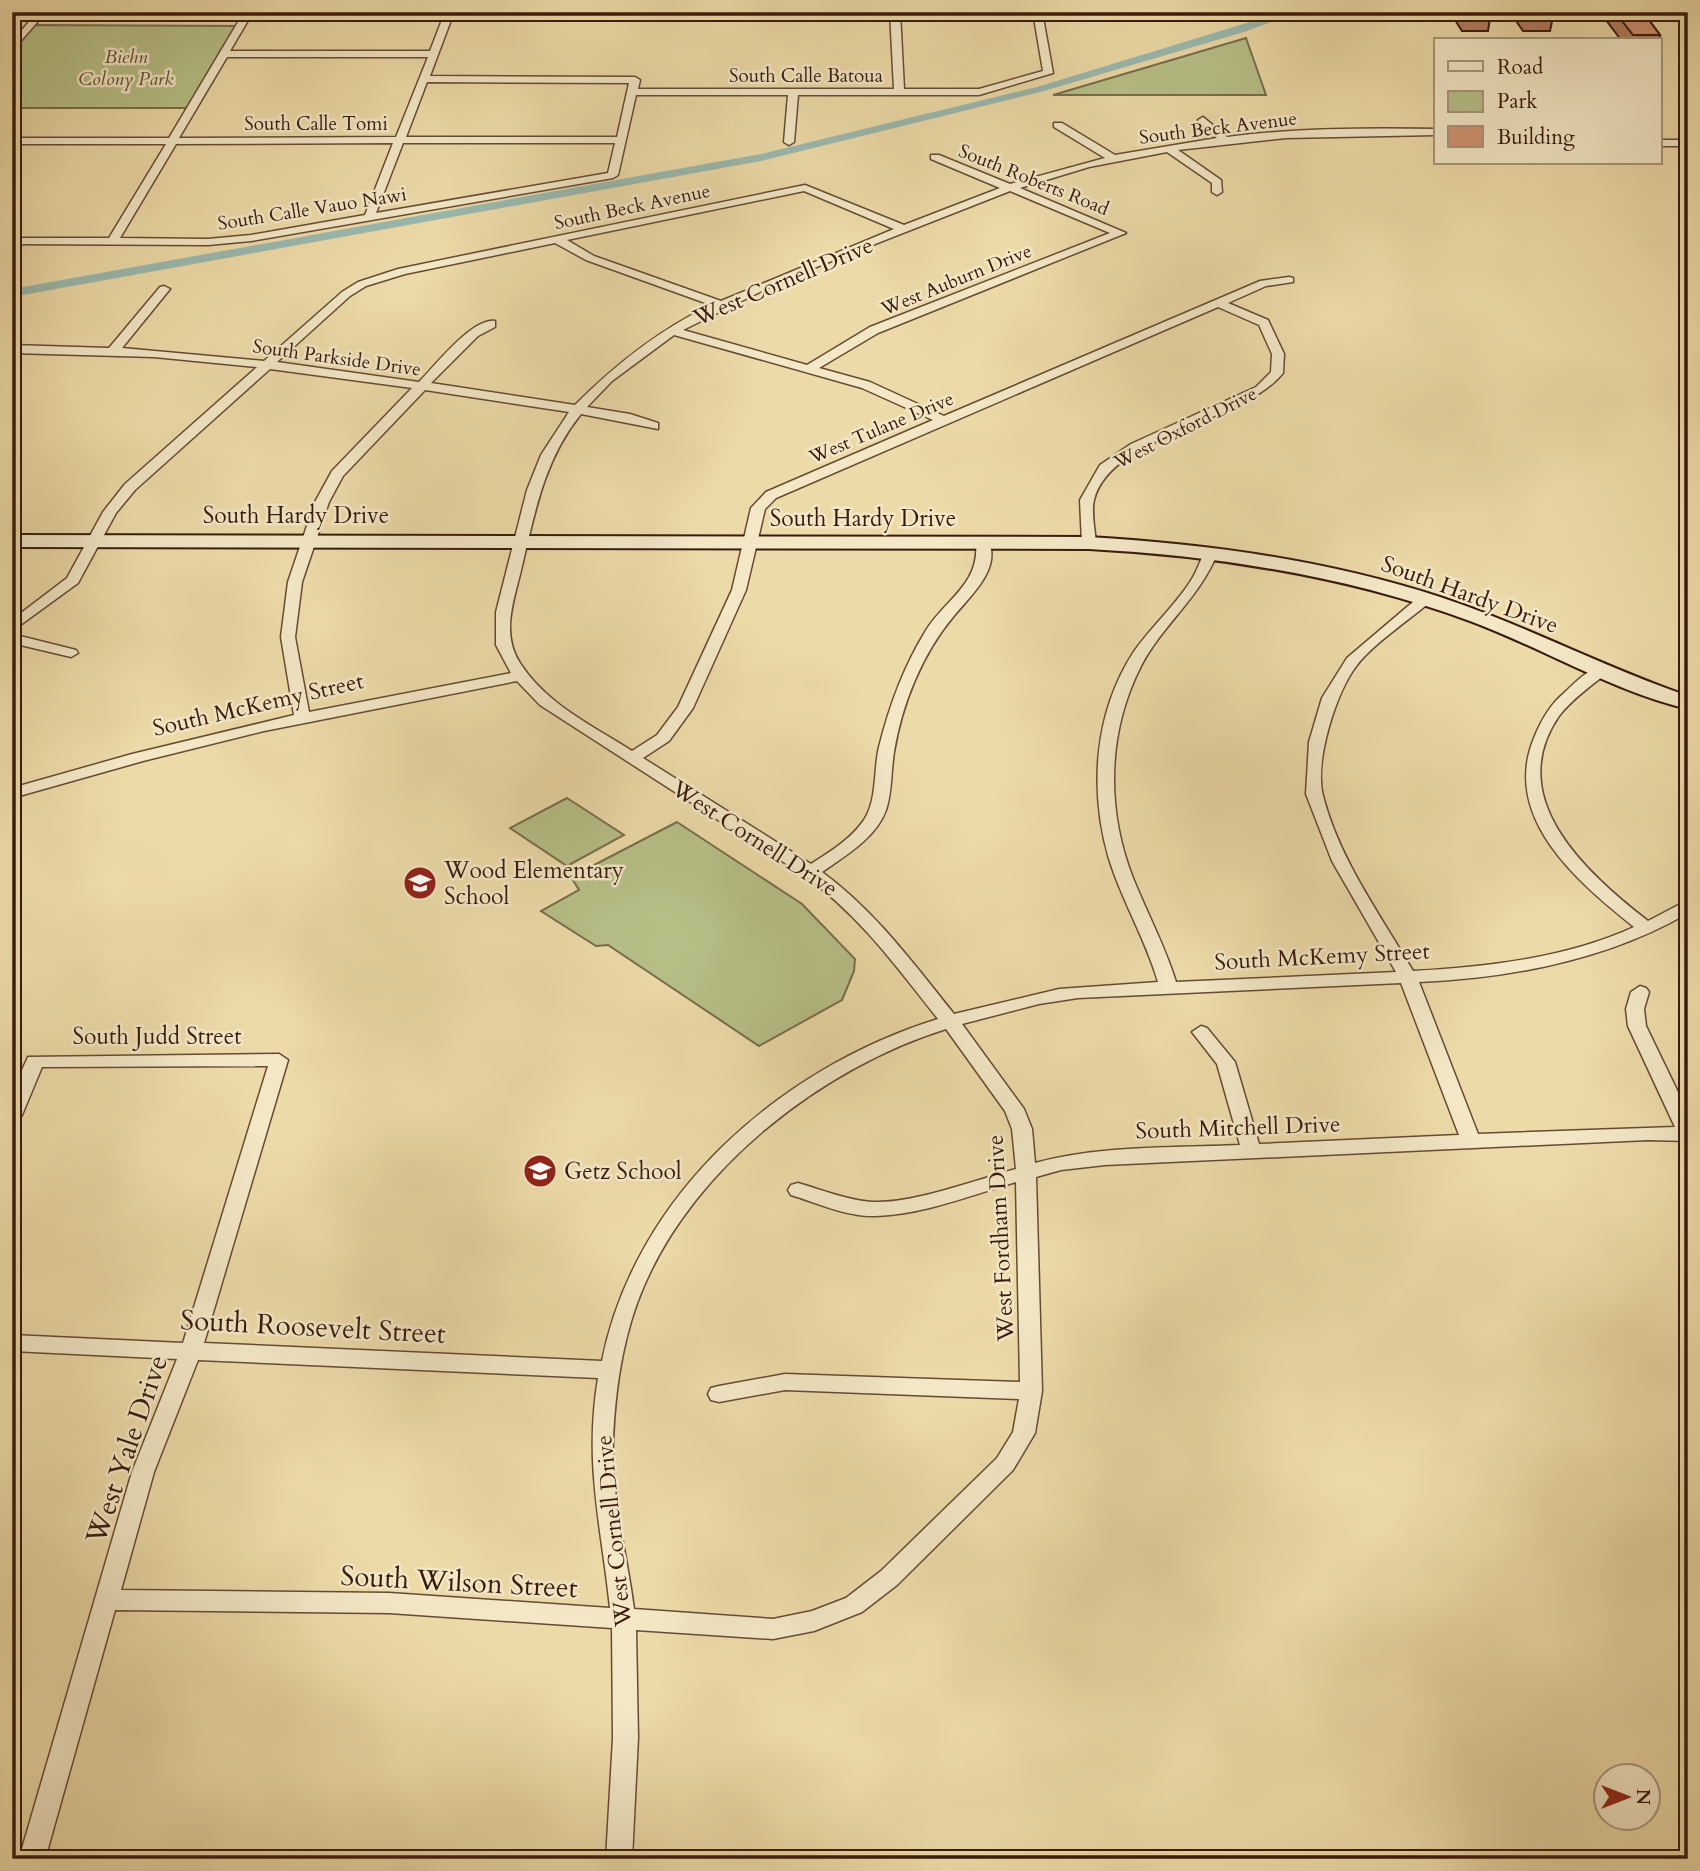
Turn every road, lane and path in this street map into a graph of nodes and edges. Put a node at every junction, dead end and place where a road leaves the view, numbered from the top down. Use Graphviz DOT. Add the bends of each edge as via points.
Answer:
graph roads {
  1 [pos="42,12"];
  2 [pos="249,12"];
  3 [pos="450,12"];
  4 [pos="895,12"];
  5 [pos="1037,12"];
  6 [pos="12,48"];
  7 [pos="223,54"];
  8 [pos="434,54"];
  9 [pos="424,79"];
  10 [pos="633,92"];
  11 [pos="793,92"];
  12 [pos="899,92"];
  13 [pos="1202,120"];
  14 [pos="1058,125"];
  15 [pos="1434,132"];
  16 [pos="172,140"];
  17 [pos="12,141"];
  18 [pos="398,141"];
  19 [pos="621,141"];
  20 [pos="1227,141"];
  21 [pos="789,142"];
  22 [pos="1662,143"];
  23 [pos="1688,143"];
  24 [pos="1170,148"];
  25 [pos="934,157"];
  26 [pos="1114,159"];
  27 [pos="1010,188"];
  28 [pos="1217,192"];
  29 [pos="369,218"];
  30 [pos="904,229"];
  31 [pos="1120,233"];
  32 [pos="556,239"];
  33 [pos="113,241"];
  34 [pos="12,242"];
  35 [pos="1289,280"];
  36 [pos="164,289"];
  37 [pos="1217,303"];
  38 [pos="719,304"];
  39 [pos="491,324"];
  40 [pos="672,331"];
  41 [pos="12,349"];
  42 [pos="113,351"];
  43 [pos="264,366"];
  44 [pos="810,368"];
  45 [pos="420,387"];
  46 [pos="577,409"];
  47 [pos="945,421"];
  48 [pos="653,426"];
  49 [pos="96,540"];
  50 [pos="308,540"];
  51 [pos="12,541"];
  52 [pos="750,542"];
  53 [pos="983,542"];
  54 [pos="520,543"];
  55 [pos="1089,543"];
  56 [pos="1211,552"];
  57 [pos="1425,599"];
  58 [pos="12,627"];
  59 [pos="12,638"];
  60 [pos="71,653"];
  61 [pos="1602,670"];
  62 [pos="518,676"];
  63 [pos="1688,703"];
  64 [pos="302,716"];
  65 [pos="632,758"];
  66 [pos="12,793"];
  67 [pos="811,872"];
  68 [pos="1688,905"];
  69 [pos="1646,928"];
  70 [pos="1408,977"];
  71 [pos="1170,988"];
  72 [pos="1640,992"];
  73 [pos="950,1021"];
  74 [pos="1201,1032"];
  75 [pos="279,1060"];
  76 [pos="12,1115"];
  77 [pos="1688,1134"];
  78 [pos="1471,1142"];
  79 [pos="1252,1152"];
  80 [pos="1026,1172"];
  81 [pos="798,1190"];
  82 [pos="12,1343"];
  83 [pos="191,1350"];
  84 [pos="611,1370"];
  85 [pos="1031,1391"];
  86 [pos="719,1394"];
  87 [pos="108,1600"];
  88 [pos="624,1620"];
  89 [pos="32,1859"];
  90 [pos="619,1859"];
  1 -- 6 [label="street"];
  2 -- 7 [label="street"];
  3 -- 8 [label="street"];
  4 -- 12 [label="street"];
  5 -- 12 [label="street, South Calle Batoua" via="1048,73 979,92"];
  7 -- 8 [label="street"];
  7 -- 16 [label="street"];
  8 -- 9 [label="street"];
  9 -- 10 [label="street" via="635,79"];
  9 -- 18 [label="street"];
  10 -- 11 [label="street, South Calle Batoua"];
  10 -- 19 [label="street"];
  11 -- 12 [label="street, South Calle Batoua"];
  11 -- 21 [label="street"];
  13 -- 20 [label="street"];
  14 -- 26 [label="street"];
  15 -- 20 [label="street, South Beck Avenue" via="1326,132"];
  16 -- 17 [label="street, South Calle Tomi"];
  16 -- 18 [label="street, South Calle Tomi"];
  16 -- 33 [label="street"];
  18 -- 19 [label="street, South Calle Tomi"];
  18 -- 29 [label="street"];
  19 -- 29 [label="street, South Calle Vauo Nawi" via="613,175"];
  20 -- 24 [label="street, South Beck Avenue"];
  22 -- 23 [label="street"];
  24 -- 26 [label="street, South Beck Avenue"];
  24 -- 28 [label="street" via="1217,182"];
  25 -- 27 [label="street, South Roberts Road"];
  26 -- 27 [label="street, South Beck Avenue"];
  27 -- 30 [label="street, West Cornell Drive"];
  27 -- 31 [label="street, South Roberts Road"];
  29 -- 33 [label="street, South Calle Vauo Nawi" via="208,242"];
  30 -- 32 [label="street, South Beck Avenue" via="805,188"];
  30 -- 38 [label="street, West Cornell Drive"];
  31 -- 44 [label="street, West Auburn Drive" via="874,330"];
  32 -- 38 [label="street" via="590,258"];
  32 -- 43 [label="street, South Beck Avenue" via="402,271 362,284"];
  33 -- 34 [label="street, South Calle Vauo Nawi"];
  35 -- 37 [label="street, West Tulane Drive" via="1264,283"];
  36 -- 42 [label="street"];
  37 -- 47 [label="street, West Tulane Drive"];
  37 -- 55 [label="street, West Oxford Drive" via="1264,323 1279,354 1277,373 1260,390 1136,447 1105,468 1087,500"];
  38 -- 40 [label="street, West Cornell Drive"];
  39 -- 45 [label="street" via="474,333"];
  40 -- 44 [label="street"];
  40 -- 46 [label="street, West Cornell Drive" via="638,354"];
  41 -- 42 [label="street, South Parkside Drive"];
  42 -- 43 [label="street, South Parkside Drive"];
  43 -- 45 [label="street, South Parkside Drive"];
  43 -- 49 [label="street, South Beck Avenue" via="130,487"];
  44 -- 47 [label="street" via="876,389"];
  45 -- 46 [label="street, South Parkside Drive"];
  45 -- 50 [label="street" via="337,474"];
  46 -- 48 [label="street, South Parkside Drive"];
  46 -- 54 [label="street, West Cornell Drive" via="546,457"];
  47 -- 52 [label="street, West Tulane Drive" via="771,495 758,508"];
  49 -- 50 [label="street, South Hardy Drive"];
  49 -- 51 [label="street, South Hardy Drive"];
  49 -- 58 [label="street, South Beck Avenue" via="73,580"];
  50 -- 54 [label="street, South Hardy Drive"];
  50 -- 64 [label="street" via="295,582 288,637"];
  52 -- 53 [label="street, South Hardy Drive"];
  52 -- 54 [label="street, South Hardy Drive"];
  52 -- 65 [label="street, West Tulane Drive" via="739,590 685,708 663,738"];
  53 -- 55 [label="street, South Hardy Drive"];
  53 -- 67 [label="street" via="985,561 976,580 933,631 910,672 887,748 878,810 848,847"];
  54 -- 62 [label="street, West Cornell Drive" via="501,619 503,646"];
  55 -- 56 [label="street, South Hardy Drive"];
  56 -- 57 [label="street, South Hardy Drive" via="1325,572"];
  56 -- 71 [label="street" via="1198,581 1134,664 1111,721 1106,751 1104,786 1118,862 1160,953"];
  57 -- 61 [label="street, South Hardy Drive"];
  57 -- 70 [label="street" via="1352,661 1330,698 1317,742 1314,794 1340,861"];
  59 -- 60 [label="street"];
  61 -- 63 [label="street, South Hardy Drive"];
  61 -- 69 [label="street" via="1549,720 1536,747 1534,794 1542,821 1566,857 1600,893"];
  62 -- 64 [label="street, South McKemy Street"];
  62 -- 65 [label="street, West Cornell Drive" via="545,702"];
  64 -- 66 [label="street, South McKemy Street"];
  65 -- 67 [label="street, West Cornell Drive"];
  67 -- 73 [label="street, West Cornell Drive" via="869,921"];
  68 -- 69 [label="street, South McKemy Street"];
  69 -- 70 [label="street, South McKemy Street" via="1535,963"];
  70 -- 71 [label="street, South McKemy Street"];
  70 -- 78 [label="street"];
  71 -- 73 [label="street, South McKemy Street" via="1039,998"];
  72 -- 77 [label="street" via="1637,1026"];
  73 -- 80 [label="street, West Fordham Drive" via="1014,1109 1022,1129"];
  73 -- 84 [label="street, West Cornell Drive" via="834,1071 764,1116 726,1153 694,1189 644,1264 625,1309"];
  74 -- 79 [label="street" via="1226,1062"];
  75 -- 76 [label="street, South Judd Street" via="34,1061"];
  75 -- 83 [label="street, West Yale Drive"];
  77 -- 78 [label="street, South Mitchell Drive"];
  78 -- 79 [label="street, South Mitchell Drive"];
  79 -- 80 [label="street, South Mitchell Drive" via="1105,1158"];
  80 -- 81 [label="street, South Mitchell Drive" via="920,1202 874,1209"];
  80 -- 85 [label="street, West Fordham Drive"];
  82 -- 83 [label="street, South Roosevelt Street"];
  83 -- 84 [label="street, South Roosevelt Street"];
  83 -- 87 [label="street, West Yale Drive" via="143,1472"];
  84 -- 88 [label="street, West Cornell Drive" via="602,1427"];
  85 -- 86 [label="street" via="785,1382"];
  85 -- 88 [label="street, South Wilson Street" via="1024,1433 1005,1464 889,1578 854,1605 814,1621 773,1629"];
  87 -- 88 [label="street, South Wilson Street" via="389,1603"];
  87 -- 89 [label="street, West Yale Drive"];
  88 -- 90 [label="street, West Cornell Drive" via="626,1759"];
}
